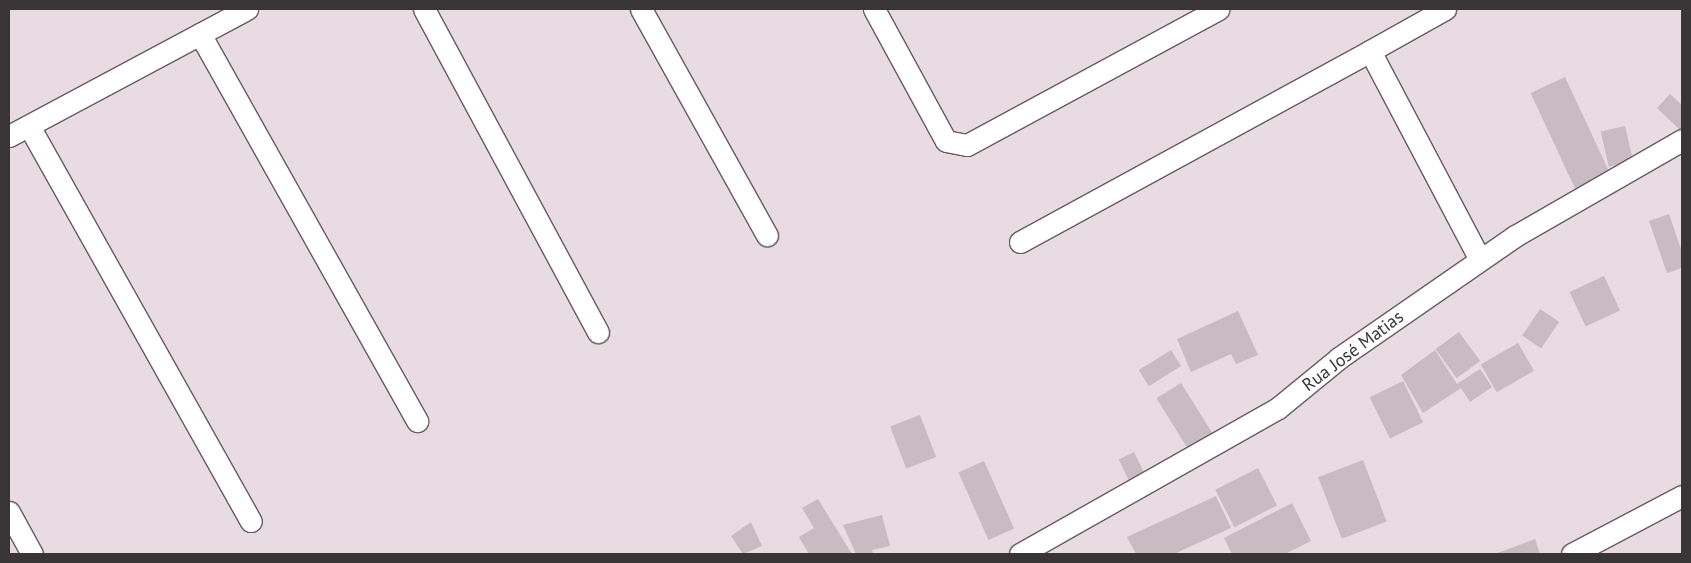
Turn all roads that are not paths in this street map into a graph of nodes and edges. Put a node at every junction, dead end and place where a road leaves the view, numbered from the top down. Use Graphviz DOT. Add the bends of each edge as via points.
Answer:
graph roads {
  1 [pos="247,9"];
  2 [pos="424,9"];
  3 [pos="642,9"];
  4 [pos="874,9"];
  5 [pos="1219,9"];
  6 [pos="1445,9"];
  7 [pos="200,34"];
  8 [pos="1370,50"];
  9 [pos="29,126"];
  10 [pos="9,136"];
  11 [pos="1682,140"];
  12 [pos="767,235"];
  13 [pos="1020,242"];
  14 [pos="1480,260"];
  15 [pos="598,332"];
  16 [pos="417,422"];
  17 [pos="1682,496"];
  18 [pos="9,512"];
  19 [pos="251,521"];
  20 [pos="32,554"];
  21 [pos="1020,554"];
  22 [pos="1572,554"];
  1 -- 7 [label="street"];
  2 -- 15 [label="street"];
  3 -- 12 [label="street"];
  4 -- 5 [label="street" via="946,141 967,145"];
  6 -- 8 [label="street"];
  7 -- 9 [label="street"];
  7 -- 16 [label="street"];
  8 -- 13 [label="street"];
  8 -- 14 [label="street"];
  9 -- 10 [label="street"];
  9 -- 19 [label="street"];
  11 -- 14 [label="street, Rua José Matias"];
  14 -- 21 [label="street, Rua José Matias" via="1339,358 1278,408"];
  17 -- 22 [label="street"];
  18 -- 20 [label="street"];
}
